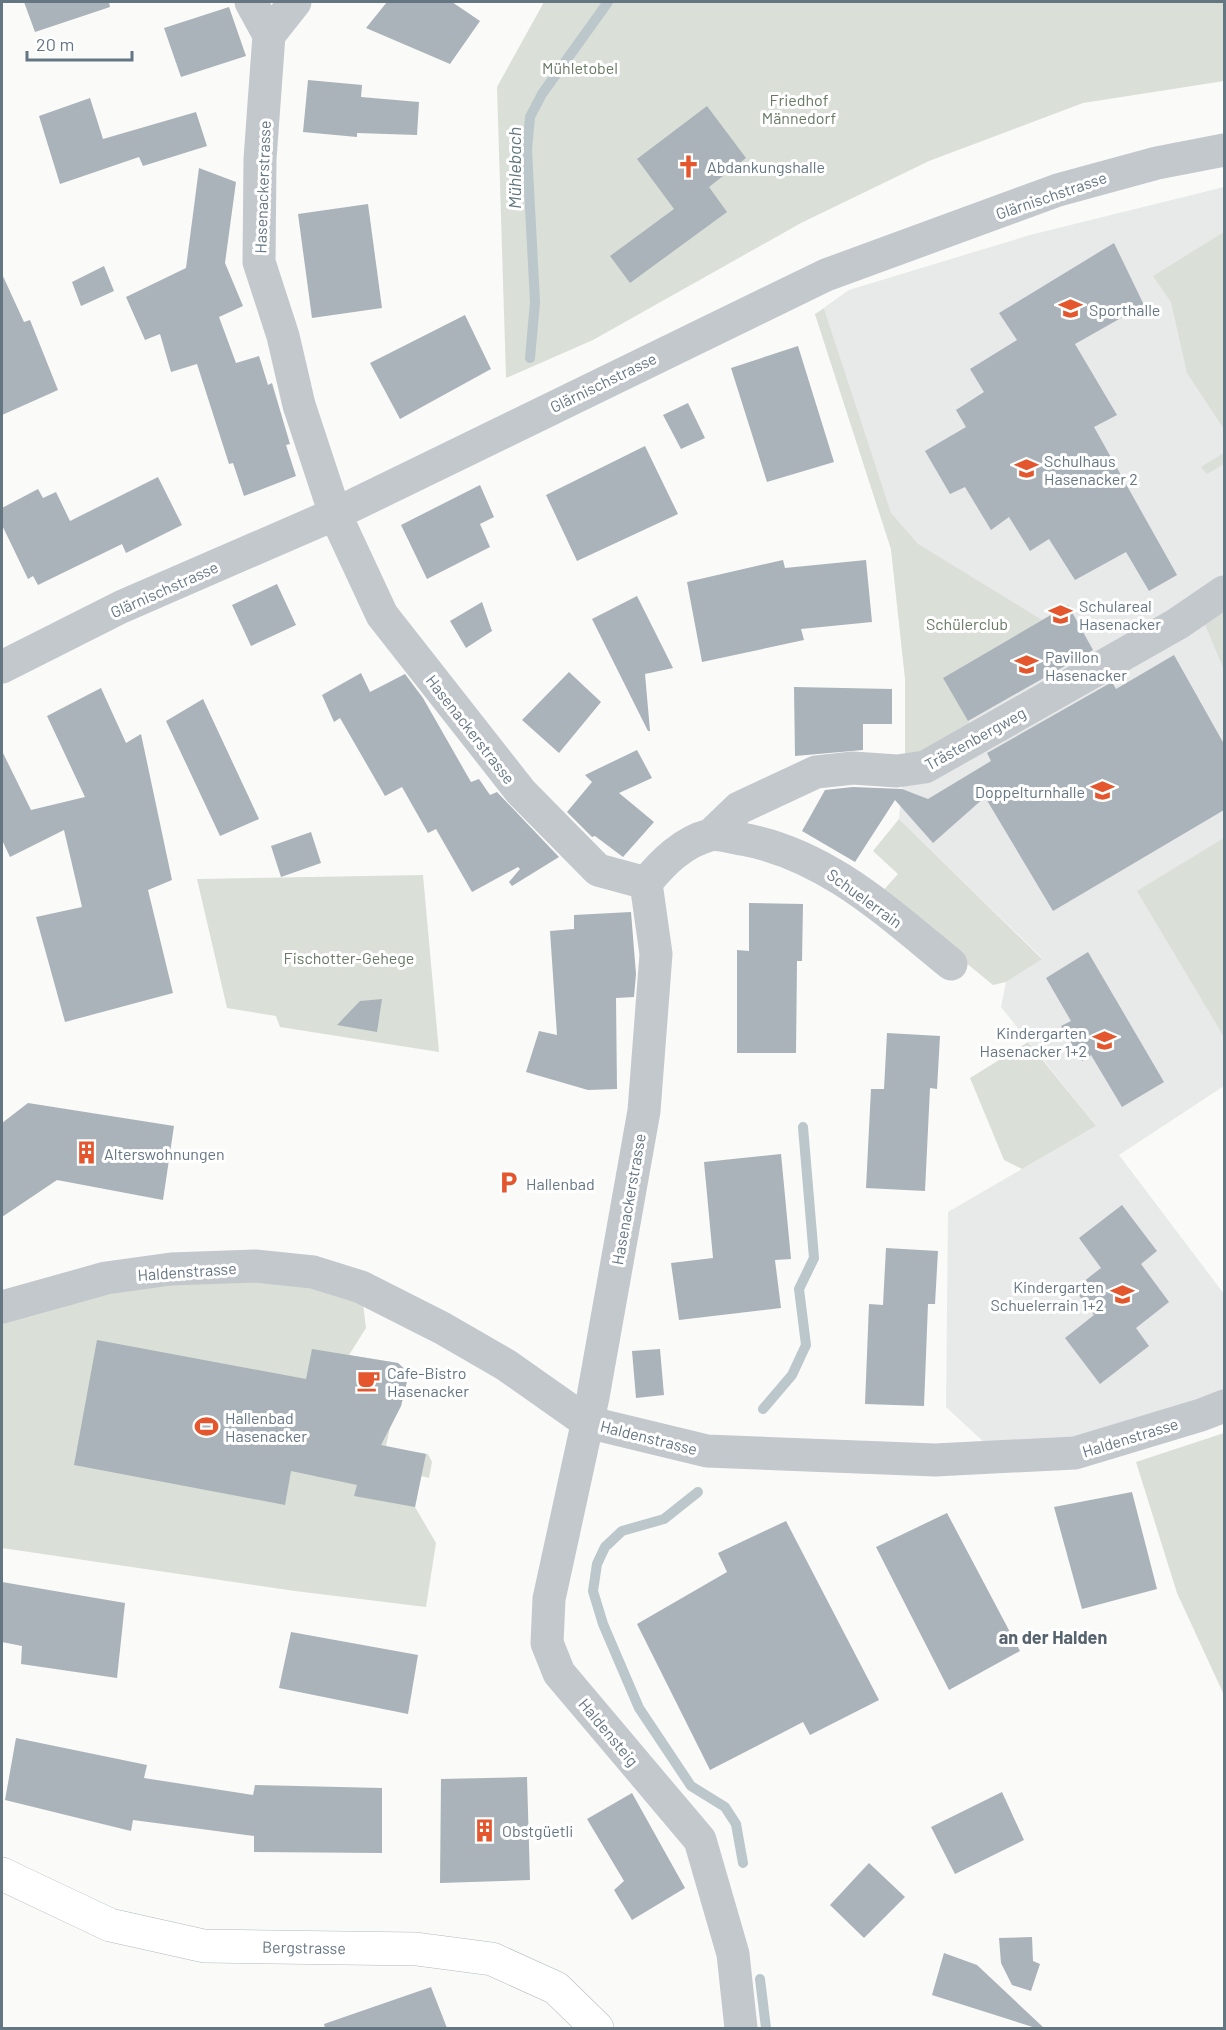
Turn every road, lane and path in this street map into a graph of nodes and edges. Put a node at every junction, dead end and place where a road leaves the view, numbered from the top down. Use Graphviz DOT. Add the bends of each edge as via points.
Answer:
graph roads {
  1 [pos="250,2"];
  2 [pos="295,2"];
  3 [pos="269,35"];
  4 [pos="1224,150"];
  5 [pos="335,514"];
  6 [pos="1224,592"];
  7 [pos="2,667"];
  8 [pos="712,834"];
  9 [pos="646,883"];
  10 [pos="951,964"];
  11 [pos="2,1307"];
  12 [pos="1224,1406"];
  13 [pos="587,1422"];
  14 [pos="2,1874"];
  15 [pos="597,2028"];
  16 [pos="741,2028"];
  1 -- 3 [label="street"];
  2 -- 3 [label="street"];
  3 -- 5 [label="street, Hasenackerstrasse" via="260,159 259,262"];
  4 -- 5 [label="street, Glärnischstrasse" via="1157,163 1058,190 826,275"];
  5 -- 7 [label="street, Glärnischstrasse" via="121,607"];
  5 -- 9 [label="street, Hasenackerstrasse" via="382,615 521,792 598,870"];
  6 -- 8 [label="street, Trästenbergweg" via="1177,624 925,767 816,772 739,808"];
  8 -- 9 [label="street" via="669,855"];
  8 -- 10 [label="street, Schuelerrain" via="748,840 814,862 851,884"];
  9 -- 13 [label="street, Hasenackerstrasse" via="657,954 644,1111"];
  11 -- 13 [label="street, Haldenstrasse" via="106,1278 171,1269 255,1266 313,1272 361,1287 442,1328 507,1365"];
  12 -- 13 [label="street, Haldenstrasse" via="1075,1453 991,1459 707,1451"];
  13 -- 16 [label="street, Haldensteig" via="549,1599 546,1643 559,1673 700,1840 733,1954"];
  14 -- 15 [label="street, Bergstrasse" via="110,1925 204,1946 416,1949 492,1959 556,1988"];
}
